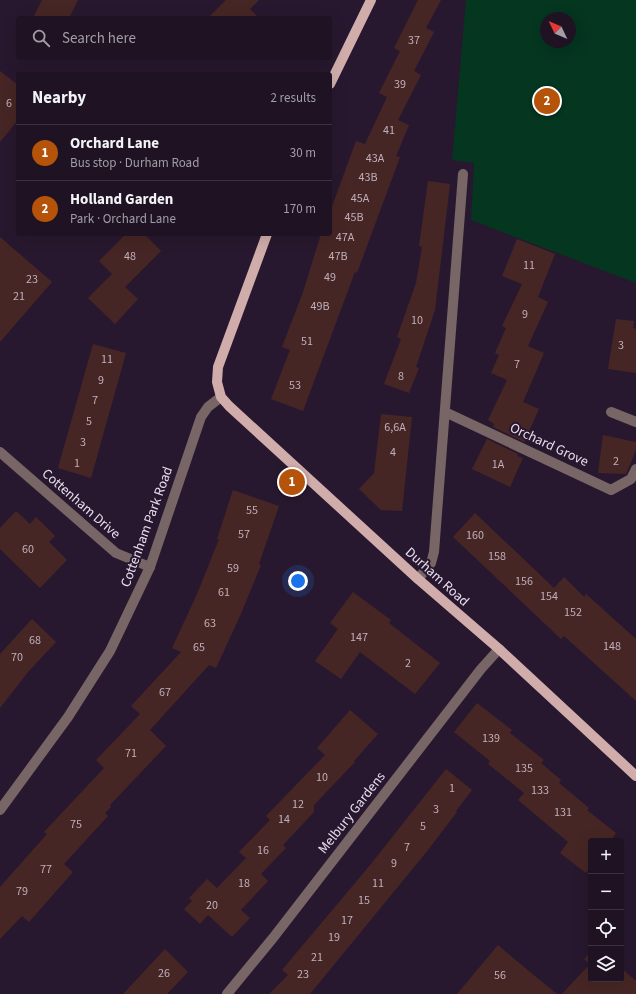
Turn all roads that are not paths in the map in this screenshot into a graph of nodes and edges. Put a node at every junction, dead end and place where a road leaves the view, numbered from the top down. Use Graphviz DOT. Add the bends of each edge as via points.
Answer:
graph roads {
  1 [pos="371,0"];
  2 [pos="332,80"];
  3 [pos="463,174"];
  4 [pos="266,236"];
  5 [pos="221,397"];
  6 [pos="444,412"];
  7 [pos="611,412"];
  8 [pos="636,422"];
  9 [pos="0,452"];
  10 [pos="636,469"];
  11 [pos="150,567"];
  12 [pos="418,579"];
  13 [pos="499,649"];
  14 [pos="636,776"];
  15 [pos="0,810"];
  16 [pos="227,994"];
  1 -- 2 [label="main road"];
  3 -- 6 [label="street"];
  4 -- 5 [label="main road" via="218,367 217,382"];
  5 -- 11 [label="street, Cottenham Park Road" via="208,407 201,417"];
  5 -- 12 [label="main road, Durham Road" via="245,422"];
  6 -- 10 [label="street, Orchard Grove" via="611,490 631,479"];
  6 -- 12 [label="street" via="434,552 431,563"];
  7 -- 8 [label="street"];
  9 -- 11 [label="street, Cottenham Drive" via="116,553"];
  11 -- 15 [label="street, Cottenham Park Road" via="98,671"];
  12 -- 13 [label="main road, Durham Road"];
  13 -- 14 [label="main road, Durham Road"];
  13 -- 16 [label="street, Melbury Gardens" via="480,669"];
}
